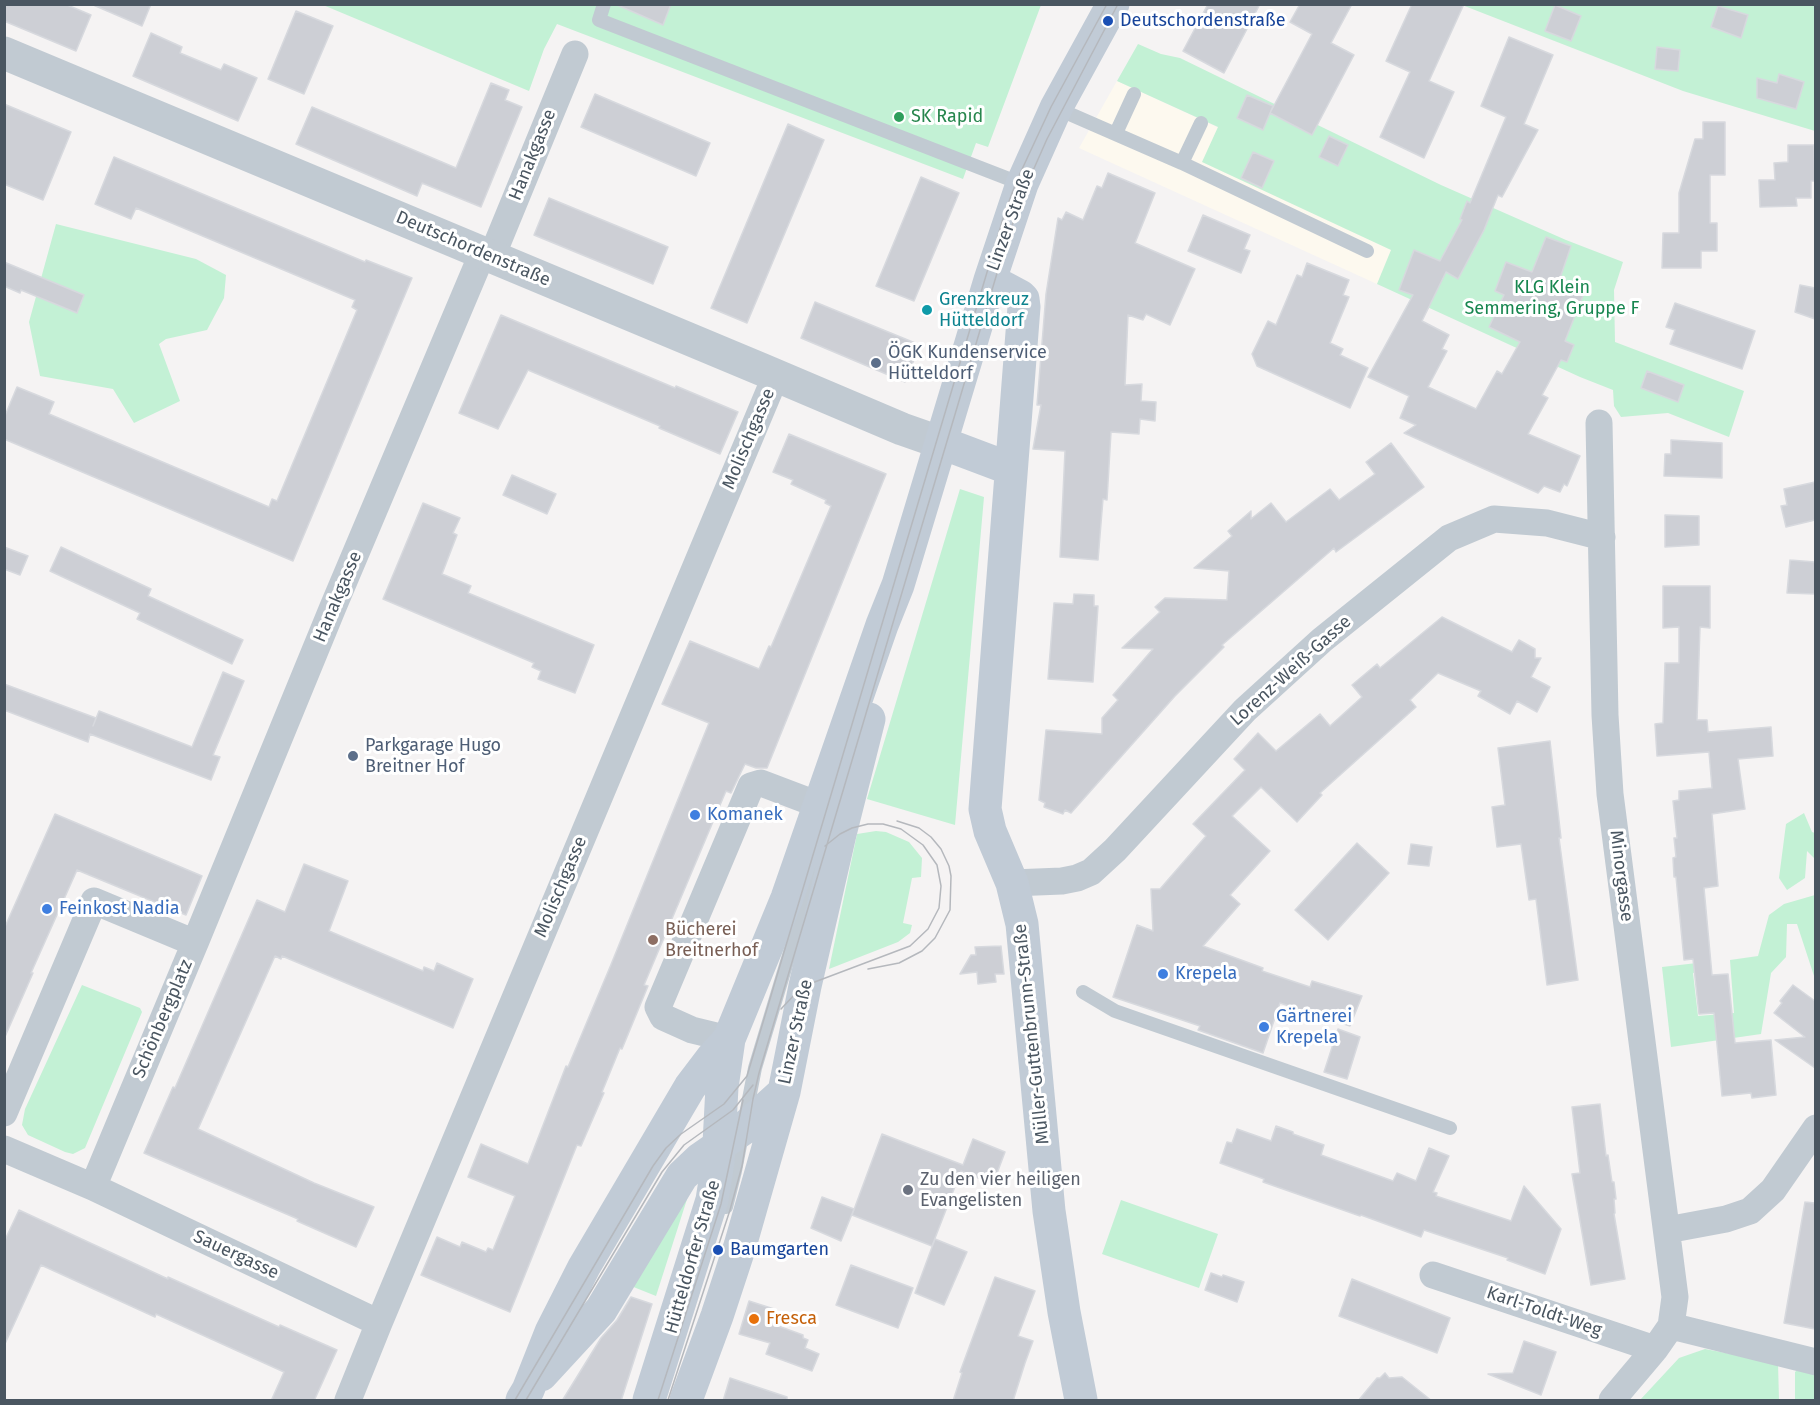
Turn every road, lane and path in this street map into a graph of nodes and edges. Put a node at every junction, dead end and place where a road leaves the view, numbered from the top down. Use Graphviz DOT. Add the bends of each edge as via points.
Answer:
graph roads {
  1 [pos="604,4"];
  2 [pos="1113,4"];
  3 [pos="4,53"];
  4 [pos="575,54"];
  5 [pos="1134,94"];
  6 [pos="1056,108"];
  7 [pos="1201,123"];
  8 [pos="1116,133"];
  9 [pos="1182,163"];
  10 [pos="1022,184"];
  11 [pos="1367,251"];
  12 [pos="488,254"];
  13 [pos="990,280"];
  14 [pos="776,375"];
  15 [pos="1599,423"];
  16 [pos="942,443"];
  17 [pos="1011,470"];
  18 [pos="1602,537"];
  19 [pos="898,585"];
  20 [pos="824,820"];
  21 [pos="1012,883"];
  22 [pos="195,943"];
  23 [pos="1083,992"];
  24 [pos="729,1039"];
  25 [pos="784,1092"];
  26 [pos="4,1113"];
  27 [pos="1450,1128"];
  28 [pos="1815,1128"];
  29 [pos="731,1138"];
  30 [pos="4,1149"];
  31 [pos="93,1187"];
  32 [pos="723,1218"];
  33 [pos="1667,1230"];
  34 [pos="1433,1275"];
  35 [pos="379,1323"];
  36 [pos="1671,1326"];
  37 [pos="679,1350"];
  38 [pos="1655,1350"];
  39 [pos="1815,1362"];
  40 [pos="525,1395"];
  41 [pos="348,1401"];
  42 [pos="649,1401"];
  43 [pos="663,1401"];
  44 [pos="686,1401"];
  45 [pos="1080,1401"];
  46 [pos="1612,1401"];
  1 -- 10 [label="lane" via="599,20"];
  2 -- 6 [label="main road, Linzer Straße"];
  3 -- 12 [label="street, Deutschordenstraße"];
  4 -- 12 [label="street, Hanakgasse"];
  5 -- 8 [label="lane"];
  6 -- 8 [label="lane"];
  6 -- 10 [label="main road, Linzer Straße"];
  7 -- 9 [label="lane"];
  8 -- 9 [label="lane"];
  9 -- 11 [label="lane"];
  10 -- 13 [label="main road, Linzer Straße"];
  12 -- 14 [label="street, Deutschordenstraße"];
  12 -- 22 [label="street, Hanakgasse" via="333,607"];
  13 -- 16 [label="main road, Linzer Straße"];
  13 -- 17 [label="main road" via="1017,294 1024,303"];
  14 -- 16 [label="street, Deutschordenstraße"];
  14 -- 35 [label="street, Molischgasse"];
  15 -- 18 [label="street, Minorgasse"];
  16 -- 17 [label="main road"];
  16 -- 19 [label="main road, Linzer Straße"];
  17 -- 21 [label="main road" via="985,809"];
  18 -- 21 [label="street, Lorenz-Weiß-Gasse" via="1547,523 1494,519 1449,538 1322,640 1245,710 1091,872 1062,881"];
  18 -- 33 [label="street, Minorgasse" via="1610,794"];
  19 -- 20 [label="main road, Linzer Straße"];
  19 -- 25 [label="main road, Linzer Straße" via="892,628 840,834"];
  20 -- 24 [label="main road, Linzer Straße" via="786,898"];
  20 -- 24 [label="street" via="761,783 752,786 658,1006 663,1017 692,1030"];
  20 -- 29 [label="lane" via="755,1068"];
  21 -- 45 [label="main road, Müller-Guttenbrunn-Straße" via="1026,951 1051,1222"];
  22 -- 26 [label="street, Schönbergplatz" via="94,901"];
  22 -- 31 [label="street, Schönbergplatz"];
  23 -- 27 [label="lane" via="1115,1011"];
  24 -- 29 [label="main road, Hütteldorfer Straße" via="722,1087"];
  24 -- 40 [label="main road, Linzer Straße" via="690,1087 584,1267"];
  25 -- 29 [label="main road, Linzer Straße"];
  25 -- 44 [label="main road, Hütteldorfer Straße" via="740,1246"];
  28 -- 33 [label="street" via="1773,1190 1750,1211"];
  29 -- 32 [label="lane" via="735,1171"];
  29 -- 40 [label="main road, Linzer Straße" via="682,1176 601,1310"];
  29 -- 42 [label="main road, Hütteldorfer Straße"];
  30 -- 31 [label="street"];
  31 -- 35 [label="street, Sauergasse"];
  33 -- 36 [label="street, Minorgasse" via="1675,1297"];
  34 -- 38 [label="street, Karl-Toldt-Weg"];
  35 -- 41 [label="street, Molischgasse"];
  36 -- 38 [label="street"];
  36 -- 39 [label="street"];
  37 -- 43 [label="lane"];
  38 -- 46 [label="street"];
}
